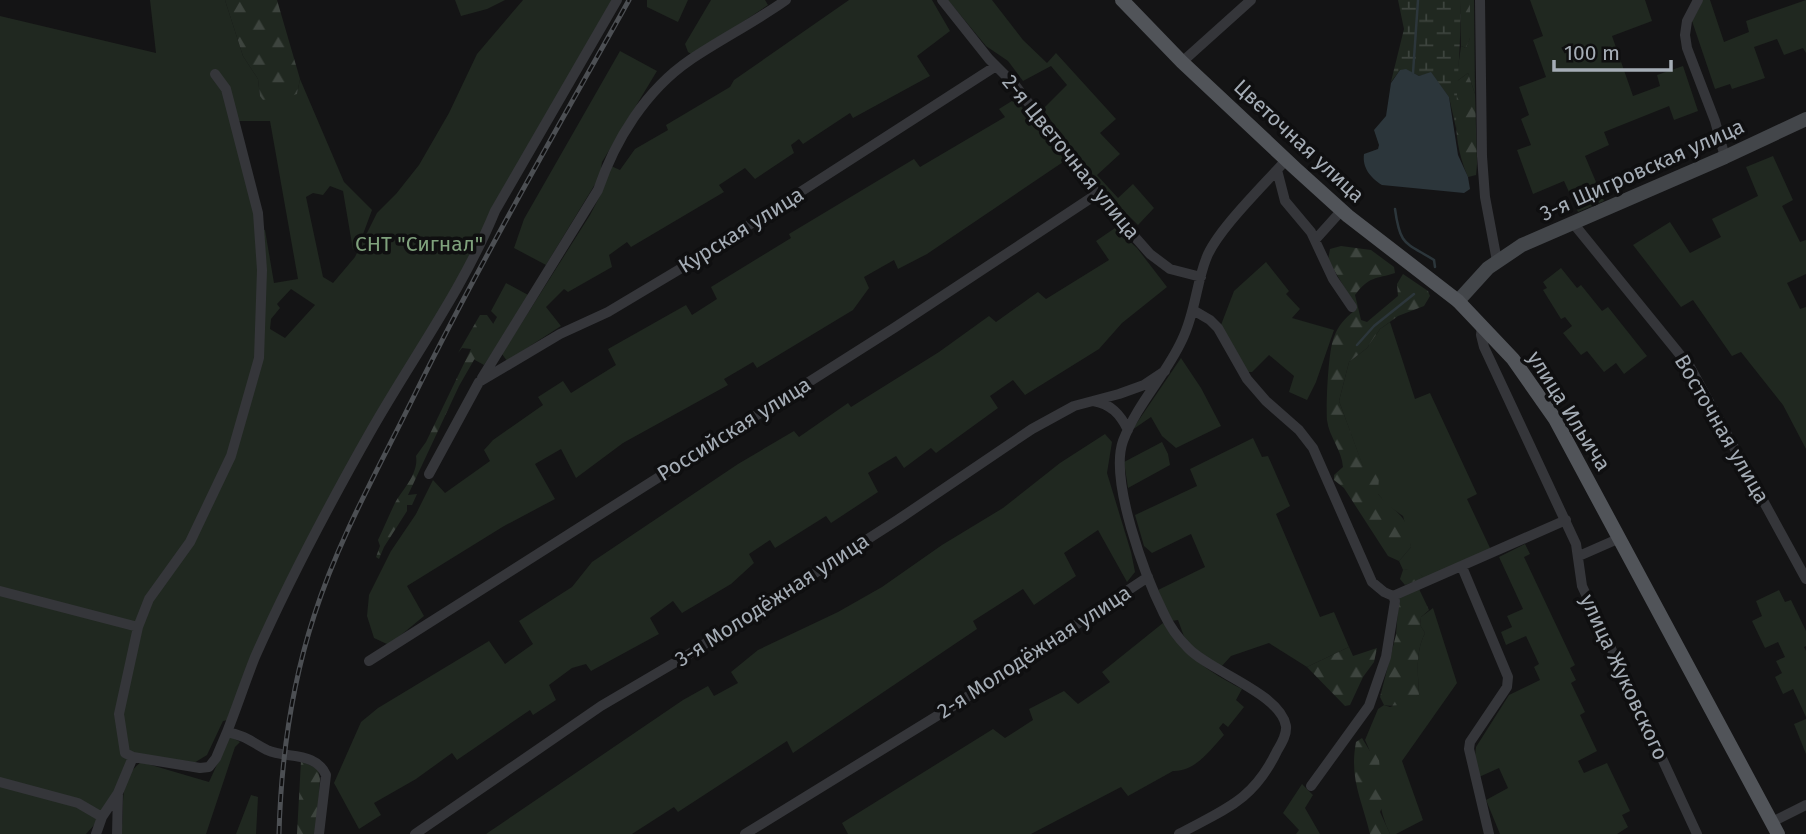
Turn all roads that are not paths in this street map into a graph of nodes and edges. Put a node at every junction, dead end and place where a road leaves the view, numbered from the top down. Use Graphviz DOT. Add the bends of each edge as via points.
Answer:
graph roads {
  1 [pos="617,0"];
  2 [pos="786,0"];
  3 [pos="942,0"];
  4 [pos="1122,0"];
  5 [pos="1251,0"];
  6 [pos="1480,0"];
  7 [pos="1698,0"];
  8 [pos="1182,62"];
  9 [pos="996,66"];
  10 [pos="215,74"];
  11 [pos="1806,119"];
  12 [pos="1725,157"];
  13 [pos="1282,165"];
  14 [pos="1097,194"];
  15 [pos="1342,211"];
  16 [pos="1573,223"];
  17 [pos="1315,240"];
  18 [pos="1497,261"];
  19 [pos="1201,278"];
  20 [pos="1458,301"];
  21 [pos="1352,307"];
  22 [pos="1193,310"];
  23 [pos="1482,324"];
  24 [pos="1166,370"];
  25 [pos="480,382"];
  26 [pos="1089,400"];
  27 [pos="1128,430"];
  28 [pos="429,474"];
  29 [pos="1566,520"];
  30 [pos="1620,538"];
  31 [pos="1579,556"];
  32 [pos="1462,567"];
  33 [pos="1148,577"];
  34 [pos="1806,579"];
  35 [pos="0,591"];
  36 [pos="1393,596"];
  37 [pos="138,627"];
  38 [pos="369,662"];
  39 [pos="227,732"];
  40 [pos="133,757"];
  41 [pos="0,782"];
  42 [pos="1311,786"];
  43 [pos="118,793"];
  44 [pos="1806,805"];
  45 [pos="102,817"];
  46 [pos="1775,828"];
  47 [pos="96,834"];
  48 [pos="117,834"];
  49 [pos="319,834"];
  50 [pos="415,834"];
  51 [pos="745,834"];
  52 [pos="1179,834"];
  53 [pos="1489,834"];
  54 [pos="1696,834"];
  1 -- 39 [label="street" via="328,510 256,655"];
  2 -- 25 [label="street" via="689,61 656,89 608,160 598,190"];
  3 -- 9 [label="street, 2-я Цветочная улица"];
  4 -- 8 [label="main road, Цветочная улица"];
  5 -- 8 [label="street"];
  6 -- 18 [label="street" via="1482,156"];
  7 -- 12 [label="street" via="1687,21 1687,48"];
  8 -- 13 [label="main road, Цветочная улица"];
  9 -- 14 [label="street, 2-я Цветочная улица"];
  9 -- 25 [label="street, Курская улица" via="690,263"];
  10 -- 37 [label="street" via="226,89 258,213 262,270 259,358 230,456 190,542 149,599"];
  11 -- 12 [label="street, 3-я Щигровская улица"];
  12 -- 16 [label="street, 3-я Щигровская улица"];
  13 -- 15 [label="main road, Цветочная улица"];
  13 -- 17 [label="street" via="1285,201"];
  13 -- 19 [label="street" via="1217,239"];
  14 -- 19 [label="street, 2-я Цветочная улица" via="1150,254 1170,269"];
  14 -- 38 [label="street, Российская улица"];
  15 -- 17 [label="street"];
  15 -- 20 [label="main road, Цветочная улица"];
  16 -- 18 [label="street, 3-я Щигровская улица"];
  16 -- 34 [label="street, Восточная улица" via="1690,367"];
  17 -- 21 [label="street"];
  18 -- 20 [label="street"];
  19 -- 22 [label="street, 2-я Молодёжная улица"];
  20 -- 23 [label="main road, улица Ильича"];
  22 -- 24 [label="street, 2-я Молодёжная улица"];
  22 -- 36 [label="street" via="1218,328 1247,379 1299,430 1322,466 1372,582"];
  23 -- 29 [label="street, улица Жуковского" via="1484,347"];
  23 -- 30 [label="main road, улица Ильича" via="1535,388"];
  24 -- 26 [label="street, 3-я Молодёжная улица" via="1144,385"];
  24 -- 27 [label="street, 2-я Молодёжная улица"];
  25 -- 28 [label="street"];
  26 -- 27 [label="street" via="1105,403 1121,416"];
  26 -- 50 [label="street, 3-я Молодёжная улица" via="1032,429 889,526 601,706"];
  27 -- 33 [label="street, 2-я Молодёжная улица" via="1119,456 1121,481"];
  29 -- 31 [label="street, улица Жуковского"];
  29 -- 32 [label="street"];
  30 -- 31 [label="street"];
  30 -- 46 [label="main road, улица Ильича"];
  31 -- 54 [label="street, улица Жуковского" via="1582,586"];
  32 -- 36 [label="street"];
  32 -- 53 [label="street" via="1508,677 1507,687 1469,749"];
  33 -- 51 [label="street, 2-я Молодёжная улица" via="958,703"];
  33 -- 52 [label="street" via="1164,615 1191,652 1269,701 1286,727 1271,764 1241,801"];
  35 -- 37 [label="street"];
  36 -- 42 [label="street" via="1386,657 1369,706"];
  37 -- 40 [label="street" via="119,714 125,753"];
  39 -- 40 [label="street" via="209,767"];
  39 -- 49 [label="street" via="245,736 268,751 310,759 323,769"];
  40 -- 43 [label="street"];
  41 -- 45 [label="street" via="78,803"];
  43 -- 45 [label="street"];
  43 -- 48 [label="street"];
  44 -- 46 [label="street"];
  45 -- 47 [label="street"];
}
